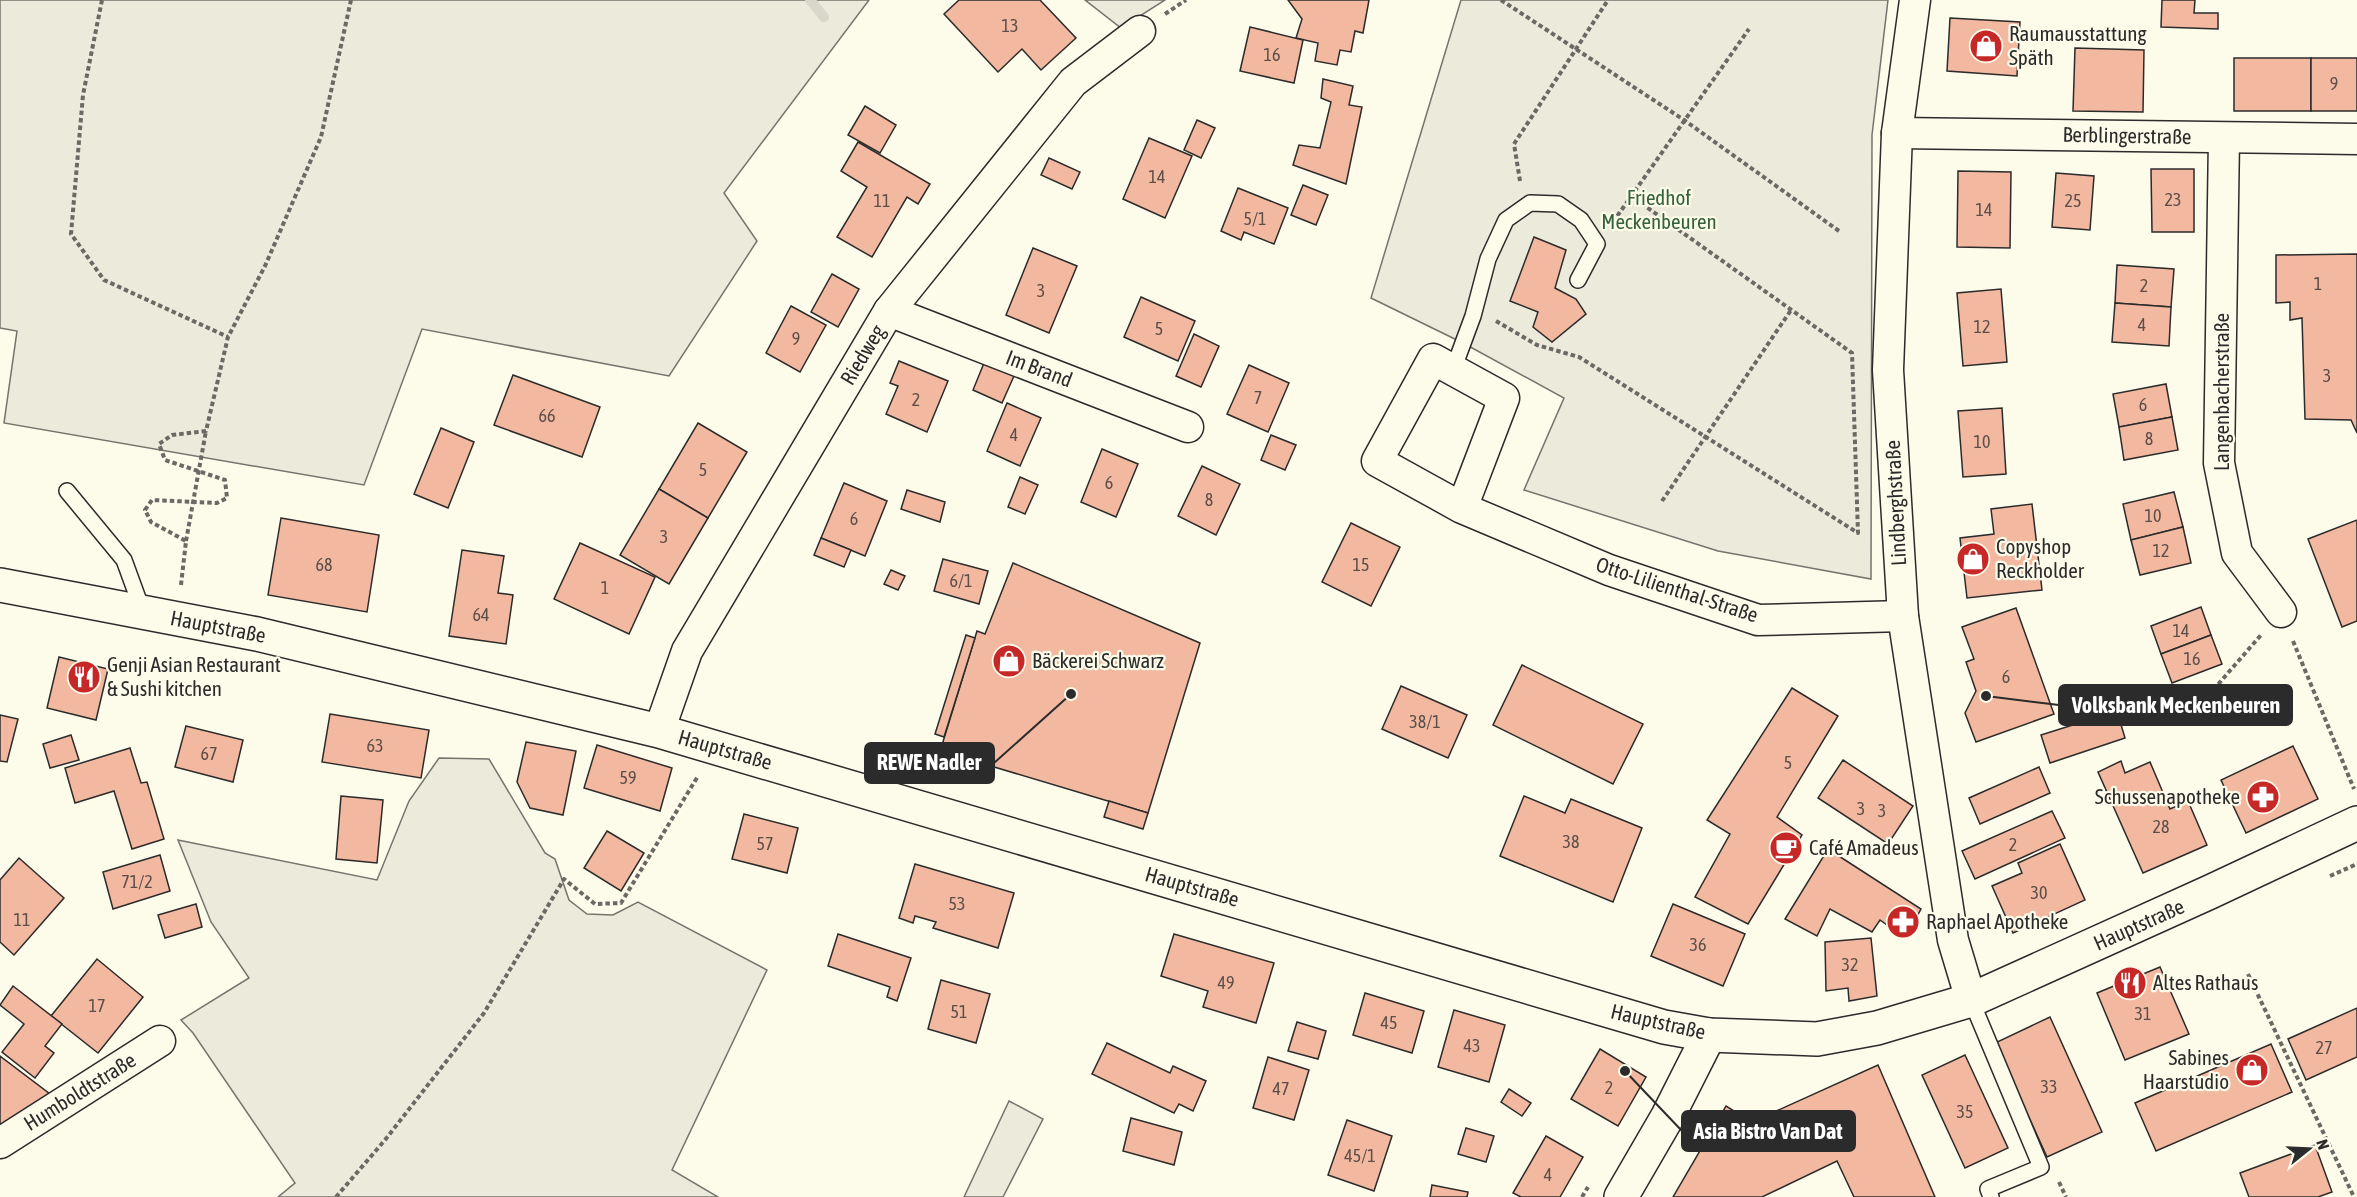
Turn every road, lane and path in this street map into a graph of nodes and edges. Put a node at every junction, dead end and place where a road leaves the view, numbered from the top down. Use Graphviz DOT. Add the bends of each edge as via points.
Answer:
graph roads {
  1 [pos="102,0"];
  2 [pos="351,0"];
  3 [pos="1501,0"];
  4 [pos="1608,0"];
  5 [pos="1915,0"];
  6 [pos="1749,29"];
  7 [pos="1140,31"];
  8 [pos="1576,51"];
  9 [pos="1684,120"];
  10 [pos="1897,133"];
  11 [pos="2224,138"];
  12 [pos="2357,139"];
  13 [pos="1631,196"];
  14 [pos="1530,203"];
  15 [pos="1839,231"];
  16 [pos="1597,244"];
  17 [pos="1578,280"];
  18 [pos="1475,309"];
  19 [pos="1791,310"];
  20 [pos="889,311"];
  21 [pos="228,337"];
  22 [pos="1453,370"];
  23 [pos="1188,427"];
  24 [pos="206,431"];
  25 [pos="1706,437"];
  26 [pos="198,472"];
  27 [pos="67,491"];
  28 [pos="1662,501"];
  29 [pos="193,502"];
  30 [pos="1461,508"];
  31 [pos="186,541"];
  32 [pos="0,585"];
  33 [pos="143,612"];
  34 [pos="2281,612"];
  35 [pos="1903,616"];
  36 [pos="176,618"];
  37 [pos="2104,702"];
  38 [pos="659,730"];
  39 [pos="700,773"];
  40 [pos="2357,796"];
  41 [pos="2357,824"];
  42 [pos="2248,974"];
  43 [pos="1971,1000"];
  44 [pos="1709,1035"];
  45 [pos="160,1041"];
  46 [pos="0,1143"];
  47 [pos="336,1197"];
  48 [pos="1621,1197"];
  49 [pos="1991,1197"];
  50 [pos="2354,1197"];
  1 -- 21 [label="path" via="83,95 71,234 104,280"];
  2 -- 21 [label="path" via="321,137 265,266"];
  3 -- 8 [label="path"];
  4 -- 8 [label="path"];
  5 -- 10 [label="street, Lindberghstraße"];
  6 -- 9 [label="path"];
  7 -- 20 [label="street, Riedweg" via="1073,82"];
  8 -- 9 [label="path"];
  8 -- 14 [label="path" via="1514,144 1518,177"];
  9 -- 13 [label="path"];
  9 -- 15 [label="path"];
  10 -- 11 [label="street, Berblingerstraße"];
  10 -- 35 [label="street, Lindberghstraße" via="1888,370"];
  11 -- 12 [label="street, Berblingerstraße"];
  11 -- 34 [label="street, Langenbacherstraße" via="2219,463 2237,553"];
  13 -- 16 [label="path"];
  13 -- 19 [label="path"];
  14 -- 16 [label="lane" via="1558,204 1581,220"];
  14 -- 18 [label="lane" via="1506,220 1488,259"];
  16 -- 17 [label="lane"];
  18 -- 22 [label="lane"];
  18 -- 25 [label="path" via="1537,345 1579,357"];
  19 -- 25 [label="path"];
  19 -- 25 [label="path" via="1852,353 1858,533"];
  20 -- 23 [label="street, Im Brand"];
  20 -- 38 [label="street, Riedweg" via="687,651"];
  21 -- 24 [label="path"];
  22 -- 30 [label="street, Otto-Lilienthal-Straße" via="1504,398"];
  22 -- 30 [label="street, Otto-Lilienthal-Straße" via="1433,359 1377,460"];
  24 -- 26 [label="path"];
  24 -- 26 [label="path" via="172,435 159,444 165,460"];
  25 -- 28 [label="path"];
  26 -- 29 [label="path"];
  26 -- 29 [label="path" via="225,480 227,498 217,503"];
  27 -- 33 [label="lane" via="124,560"];
  29 -- 31 [label="path"];
  29 -- 31 [label="path" via="152,500 145,510 151,522"];
  30 -- 35 [label="street, Otto-Lilienthal-Straße" via="1609,570 1758,620"];
  31 -- 36 [label="path"];
  32 -- 33 [label="main road, Hauptstraße"];
  33 -- 36 [label="main road, Hauptstraße"];
  34 -- 37 [label="path" via="2194,712"];
  34 -- 40 [label="path"];
  35 -- 43 [label="street, Lindberghstraße" via="1953,940"];
  36 -- 38 [label="main road, Hauptstraße"];
  38 -- 44 [label="main road, Hauptstraße" via="1642,1020"];
  39 -- 47 [label="path" via="621,903 595,904 564,879 484,1013"];
  41 -- 43 [label="main road, Hauptstraße"];
  42 -- 50 [label="path"];
  43 -- 44 [label="main road, Hauptstraße" via="1877,1028 1817,1039"];
  43 -- 49 [label="lane" via="2041,1167 1988,1189"];
  44 -- 48 [label="main road"];
  45 -- 46 [label="street, Humboldtstraße"];
}
